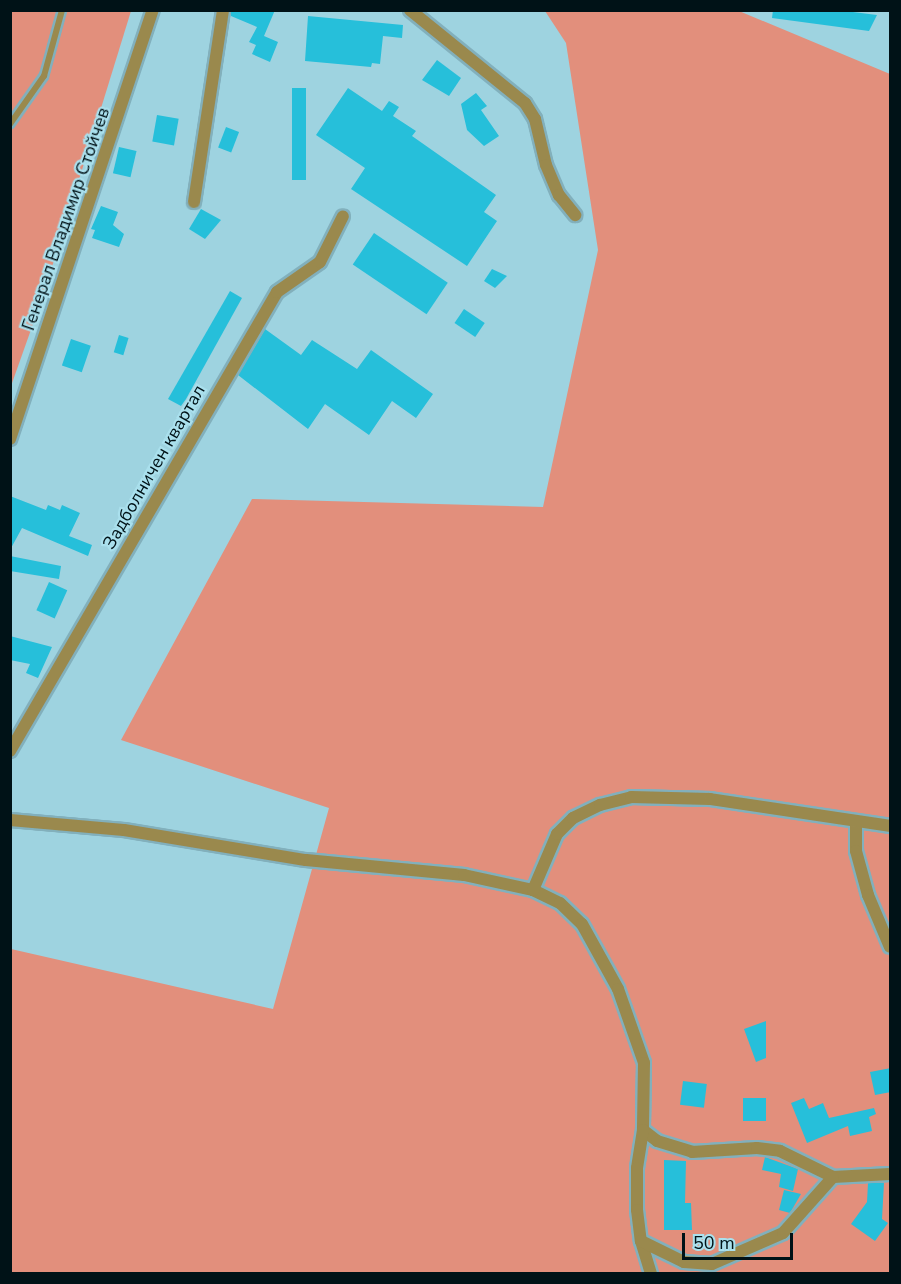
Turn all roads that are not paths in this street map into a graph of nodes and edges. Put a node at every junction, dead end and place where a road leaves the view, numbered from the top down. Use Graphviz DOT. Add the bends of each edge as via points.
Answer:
graph roads {
  1 [pos="62,10"];
  2 [pos="153,10"];
  3 [pos="224,10"];
  4 [pos="410,10"];
  5 [pos="10,124"];
  6 [pos="194,202"];
  7 [pos="575,215"];
  8 [pos="343,216"];
  9 [pos="10,439"];
  10 [pos="10,751"];
  11 [pos="10,819"];
  12 [pos="856,824"];
  13 [pos="891,826"];
  14 [pos="533,890"];
  15 [pos="891,947"];
  16 [pos="643,1131"];
  17 [pos="891,1174"];
  18 [pos="833,1177"];
  19 [pos="641,1241"];
  20 [pos="651,1274"];
  1 -- 5 [label="lane" via="44,76"];
  2 -- 9 [label="street, Генерал Владимир Стойчев"];
  3 -- 6 [label="street"];
  4 -- 7 [label="street" via="525,103 535,119 546,165 559,195"];
  8 -- 10 [label="street, Задболничен квартал" via="320,262 277,292"];
  11 -- 14 [label="street" via="124,830 306,860 464,875"];
  12 -- 13 [label="street"];
  12 -- 14 [label="street" via="710,799 631,797 600,805 573,818 557,834"];
  12 -- 15 [label="street" via="856,851 868,895"];
  14 -- 16 [label="street" via="561,903 582,924 618,989 644,1063"];
  16 -- 18 [label="street" via="657,1141 692,1152 757,1148 780,1151"];
  16 -- 19 [label="street" via="638,1168"];
  17 -- 18 [label="street"];
  18 -- 19 [label="street" via="783,1233 712,1264 684,1262"];
  19 -- 20 [label="street"];
}
